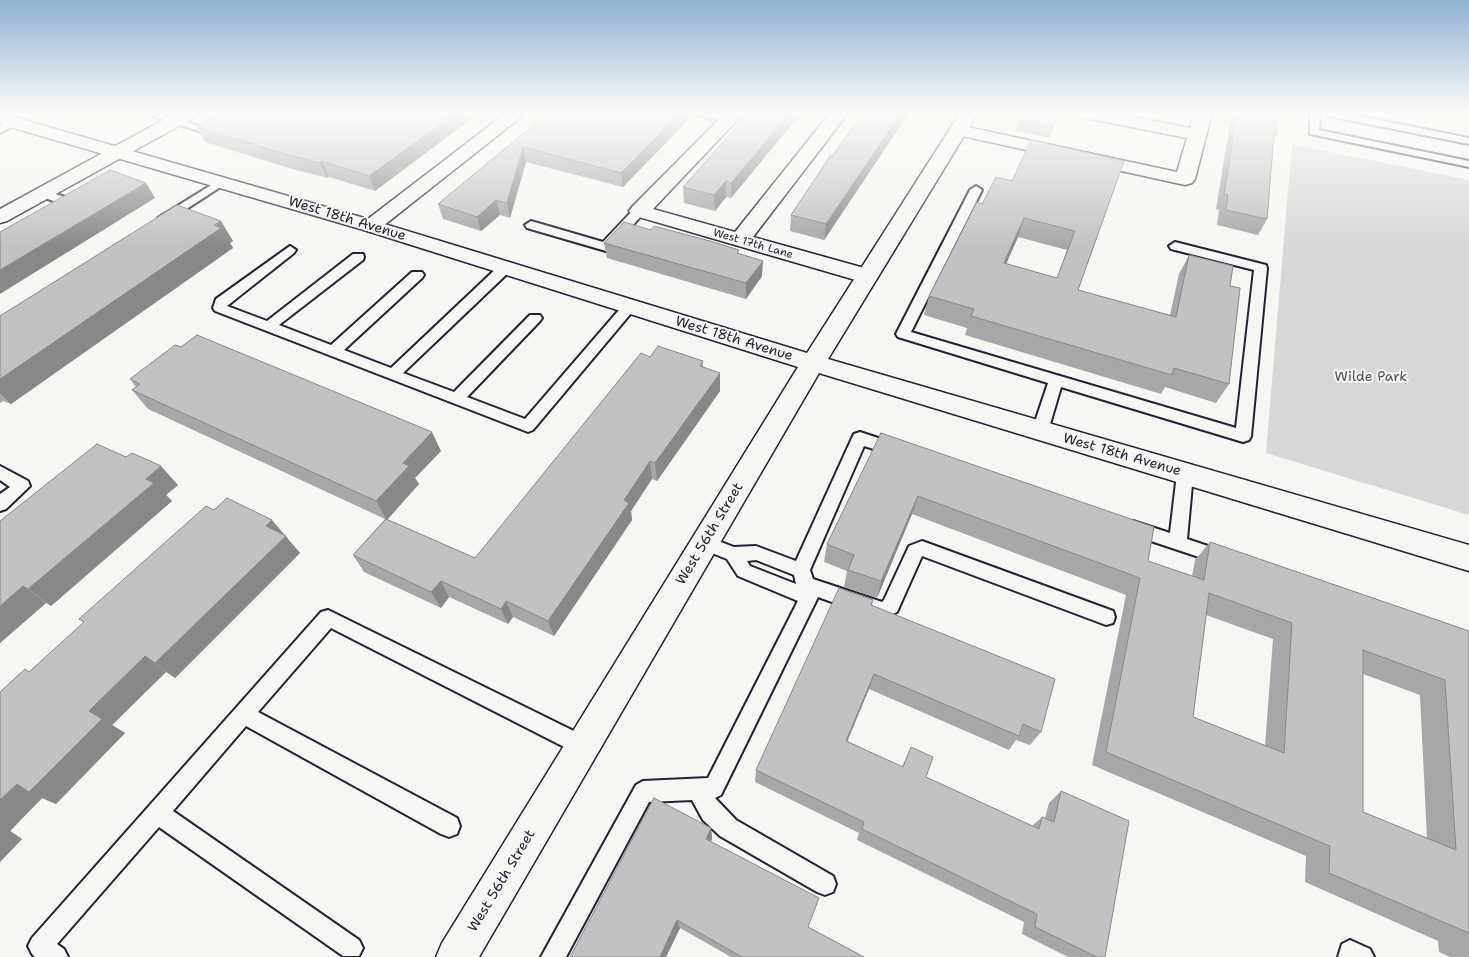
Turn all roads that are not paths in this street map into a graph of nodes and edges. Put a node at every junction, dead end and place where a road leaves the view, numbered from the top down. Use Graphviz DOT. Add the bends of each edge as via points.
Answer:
graph roads {
  1 [pos="108,158"];
  2 [pos="137,158"];
  3 [pos="460,158"];
  4 [pos="691,158"];
  5 [pos="804,158"];
  6 [pos="941,158"];
  7 [pos="1104,158"];
  8 [pos="1191,158"];
  9 [pos="1438,158"];
  10 [pos="1469,164"];
  11 [pos="221,182"];
  12 [pos="976,190"];
  13 [pos="43,194"];
  14 [pos="76,205"];
  15 [pos="639,211"];
  16 [pos="0,217"];
  17 [pos="531,225"];
  18 [pos="372,226"];
  19 [pos="149,228"];
  20 [pos="739,240"];
  21 [pos="1175,246"];
  22 [pos="290,250"];
  23 [pos="358,257"];
  24 [pos="505,268"];
  25 [pos="417,275"];
  26 [pos="867,276"];
  27 [pos="630,306"];
  28 [pos="535,318"];
  29 [pos="270,326"];
  30 [pos="334,351"];
  31 [pos="812,364"];
  32 [pos="393,374"];
  33 [pos="1056,380"];
  34 [pos="456,399"];
  35 [pos="1040,431"];
  36 [pos="916,457"];
  37 [pos="0,472"];
  38 [pos="1185,474"];
  39 [pos="0,504"];
  40 [pos="1113,522"];
  41 [pos="1178,543"];
  42 [pos="719,548"];
  43 [pos="1469,558"];
  44 [pos="1234,562"];
  45 [pos="805,584"];
  46 [pos="1106,617"];
  47 [pos="243,714"];
  48 [pos="583,746"];
  49 [pos="697,789"];
  50 [pos="156,813"];
  51 [pos="449,826"];
  52 [pos="825,884"];
  53 [pos="351,948"];
  54 [pos="56,957"];
  55 [pos="456,957"];
  56 [pos="553,957"];
  57 [pos="1350,957"];
  58 [pos="1362,957"];
  1 -- 13 [label="street"];
  2 -- 11 [label="street, West 18th Avenue"];
  3 -- 18 [label="street"];
  4 -- 15 [label="street"];
  5 -- 20 [label="street"];
  6 -- 26 [label="street, West 56th Street"];
  7 -- 8 [label="street" via="1185,179"];
  9 -- 10 [label="lane"];
  11 -- 18 [label="street, West 18th Avenue"];
  11 -- 19 [label="lane"];
  12 -- 33 [label="lane" via="903,334"];
  13 -- 14 [label="lane"];
  13 -- 16 [label="street"];
  15 -- 17 [label="lane" via="606,247"];
  15 -- 20 [label="street, West 17th Lane"];
  18 -- 24 [label="street, West 18th Avenue"];
  20 -- 26 [label="street, West 17th Lane"];
  21 -- 33 [label="lane" via="1261,268 1243,436"];
  22 -- 29 [label="lane" via="221,302 220,308"];
  23 -- 29 [label="lane"];
  24 -- 27 [label="street, West 18th Avenue"];
  24 -- 32 [label="lane"];
  25 -- 30 [label="lane"];
  26 -- 31 [label="street, West 56th Street"];
  27 -- 31 [label="street, West 18th Avenue"];
  27 -- 34 [label="lane" via="528,426"];
  28 -- 34 [label="lane"];
  29 -- 30 [label="lane"];
  30 -- 32 [label="lane"];
  31 -- 35 [label="street, West 18th Avenue"];
  31 -- 42 [label="street, West 56th Street"];
  32 -- 34 [label="lane"];
  33 -- 35 [label="lane"];
  35 -- 38 [label="street, West 18th Avenue"];
  36 -- 45 [label="lane" via="860,438"];
  37 -- 39 [label="lane" via="22,486"];
  38 -- 41 [label="lane"];
  38 -- 43 [label="street, West 18th Avenue"];
  40 -- 41 [label="lane"];
  41 -- 44 [label="lane"];
  42 -- 45 [label="lane" via="756,553"];
  42 -- 45 [label="lane" via="744,571"];
  42 -- 48 [label="street, West 56th Street"];
  45 -- 46 [label="lane" via="883,610 891,606 915,551 922,548"];
  45 -- 49 [label="lane" via="714,788"];
  47 -- 48 [label="lane" via="328,618"];
  47 -- 50 [label="lane"];
  47 -- 51 [label="lane"];
  48 -- 55 [label="street, West 56th Street"];
  49 -- 52 [label="lane" via="711,812 728,828"];
  49 -- 56 [label="lane" via="643,792"];
  50 -- 53 [label="lane"];
  50 -- 54 [label="lane" via="40,946"];
  57 -- 58 [label="lane" via="1350,952"];
}
